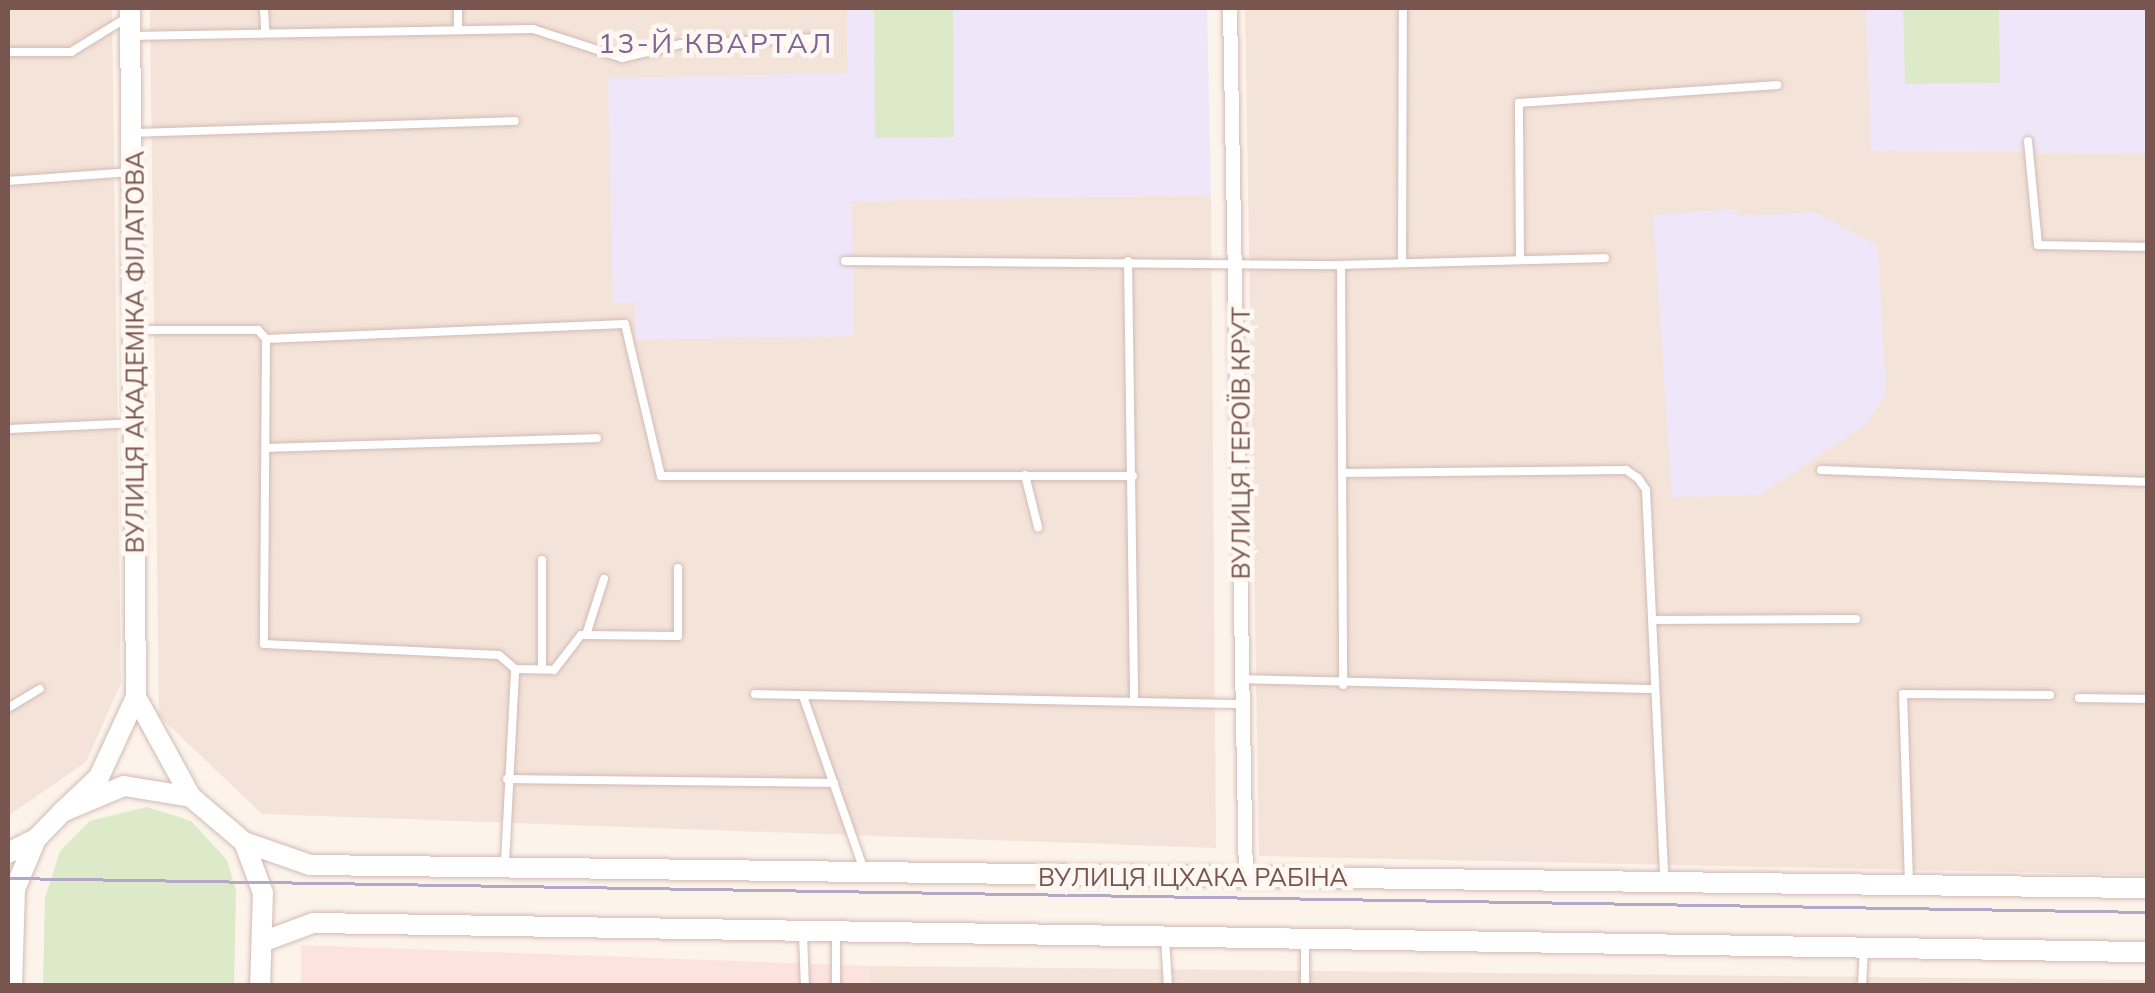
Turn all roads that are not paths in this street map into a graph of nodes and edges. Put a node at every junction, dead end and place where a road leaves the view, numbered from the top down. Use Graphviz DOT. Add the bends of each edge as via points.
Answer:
graph roads {
  1 [pos="264,8"];
  2 [pos="458,8"];
  3 [pos="1230,8"];
  4 [pos="1403,8"];
  5 [pos="131,20"];
  6 [pos="458,28"];
  7 [pos="265,30"];
  8 [pos="818,38"];
  9 [pos="8,52"];
  10 [pos="1777,85"];
  11 [pos="515,121"];
  12 [pos="133,133"];
  13 [pos="2028,142"];
  14 [pos="135,172"];
  15 [pos="8,181"];
  16 [pos="2148,247"];
  17 [pos="1605,258"];
  18 [pos="845,260"];
  19 [pos="1520,260"];
  20 [pos="1128,261"];
  21 [pos="1402,263"];
  22 [pos="1240,264"];
  23 [pos="1341,265"];
  24 [pos="137,330"];
  25 [pos="266,339"];
  26 [pos="137,422"];
  27 [pos="8,430"];
  28 [pos="597,438"];
  29 [pos="268,448"];
  30 [pos="1820,470"];
  31 [pos="1342,473"];
  32 [pos="1025,475"];
  33 [pos="1133,476"];
  34 [pos="2148,482"];
  35 [pos="1038,527"];
  36 [pos="542,560"];
  37 [pos="678,568"];
  38 [pos="604,579"];
  39 [pos="1856,619"];
  40 [pos="1652,620"];
  41 [pos="586,634"];
  42 [pos="515,669"];
  43 [pos="542,669"];
  44 [pos="1241,678"];
  45 [pos="1343,685"];
  46 [pos="40,690"];
  47 [pos="1655,690"];
  48 [pos="755,694"];
  49 [pos="2050,695"];
  50 [pos="802,696"];
  51 [pos="136,697"];
  52 [pos="2080,698"];
  53 [pos="2148,699"];
  54 [pos="1134,702"];
  55 [pos="1242,704"];
  56 [pos="8,708"];
  57 [pos="507,779"];
  58 [pos="834,783"];
  59 [pos="191,796"];
  60 [pos="62,812"];
  61 [pos="36,839"];
  62 [pos="244,842"];
  63 [pos="8,853"];
  64 [pos="505,868"];
  65 [pos="866,874"];
  66 [pos="1246,878"];
  67 [pos="1664,878"];
  68 [pos="1910,883"];
  69 [pos="2148,888"];
  70 [pos="802,933"];
  71 [pos="836,934"];
  72 [pos="1166,937"];
  73 [pos="1305,939"];
  74 [pos="262,942"];
  75 [pos="1864,947"];
  76 [pos="2148,952"];
  77 [pos="12,986"];
  78 [pos="260,986"];
  79 [pos="805,986"];
  80 [pos="836,986"];
  81 [pos="1168,986"];
  82 [pos="1305,986"];
  83 [pos="1862,986"];
  1 -- 7 [label="lane"];
  2 -- 6 [label="lane"];
  3 -- 22 [label="street, ВУЛИЦЯ ГЕРОЇВ КРУТ"];
  4 -- 21 [label="lane"];
  5 -- 7 [label="lane"];
  5 -- 9 [label="lane" via="70,52"];
  5 -- 12 [label="main road, ВУЛИЦЯ АКАДЕМІКА ФІЛАТОВА"];
  6 -- 7 [label="lane"];
  6 -- 8 [label="lane" via="533,29 610,58 680,44"];
  10 -- 19 [label="lane" via="1519,103"];
  11 -- 12 [label="lane"];
  12 -- 14 [label="main road, ВУЛИЦЯ АКАДЕМІКА ФІЛАТОВА"];
  13 -- 16 [label="lane" via="2038,245"];
  14 -- 15 [label="lane"];
  14 -- 24 [label="main road, ВУЛИЦЯ АКАДЕМІКА ФІЛАТОВА"];
  17 -- 19 [label="lane"];
  18 -- 20 [label="lane"];
  19 -- 21 [label="lane"];
  20 -- 22 [label="lane"];
  20 -- 33 [label="lane"];
  21 -- 23 [label="lane"];
  22 -- 23 [label="lane"];
  22 -- 44 [label="street, ВУЛИЦЯ ГЕРОЇВ КРУТ"];
  23 -- 31 [label="lane"];
  24 -- 25 [label="lane" via="258,330"];
  24 -- 26 [label="main road, ВУЛИЦЯ АКАДЕМІКА ФІЛАТОВА"];
  25 -- 29 [label="lane"];
  25 -- 32 [label="lane" via="625,324 661,476"];
  26 -- 27 [label="lane"];
  26 -- 51 [label="main road, ВУЛИЦЯ АКАДЕМІКА ФІЛАТОВА"];
  28 -- 29 [label="lane"];
  29 -- 42 [label="lane" via="264,644 499,655"];
  30 -- 34 [label="lane"];
  31 -- 40 [label="lane" via="1626,470 1646,490"];
  31 -- 45 [label="lane"];
  32 -- 33 [label="lane"];
  32 -- 35 [label="lane"];
  33 -- 54 [label="lane"];
  36 -- 43 [label="lane"];
  37 -- 41 [label="lane" via="678,636"];
  38 -- 41 [label="lane"];
  39 -- 40 [label="lane"];
  40 -- 47 [label="lane"];
  41 -- 43 [label="lane" via="554,670"];
  42 -- 43 [label="lane"];
  42 -- 57 [label="lane"];
  44 -- 45 [label="lane"];
  44 -- 55 [label="street, ВУЛИЦЯ ГЕРОЇВ КРУТ"];
  45 -- 47 [label="lane"];
  46 -- 56 [label="lane"];
  47 -- 67 [label="lane"];
  48 -- 50 [label="lane"];
  49 -- 68 [label="lane" via="1903,694"];
  50 -- 54 [label="lane"];
  50 -- 58 [label="lane"];
  51 -- 59 [label="main road, ВУЛИЦЯ АКАДЕМІКА ФІЛАТОВА"];
  51 -- 60 [label="main road, ВУЛИЦЯ АКАДЕМІКА ФІЛАТОВА" via="99,777"];
  52 -- 53 [label="lane"];
  54 -- 55 [label="lane"];
  55 -- 66 [label="street, ВУЛИЦЯ ГЕРОЇВ КРУТ"];
  57 -- 58 [label="lane"];
  57 -- 64 [label="lane"];
  58 -- 65 [label="lane"];
  59 -- 60 [label="main road" via="124,786"];
  59 -- 62 [label="main road"];
  60 -- 61 [label="main road, ВУЛИЦЯ АКАДЕМІКА ФІЛАТОВА"];
  61 -- 63 [label="main road"];
  61 -- 77 [label="main road" via="15,889"];
  62 -- 64 [label="main road, ВУЛИЦЯ ІЦХАКА РАБІНА" via="310,865"];
  62 -- 74 [label="main road" via="260,881"];
  64 -- 65 [label="main road, ВУЛИЦЯ ІЦХАКА РАБІНА"];
  65 -- 66 [label="main road, ВУЛИЦЯ ІЦХАКА РАБІНА"];
  66 -- 67 [label="main road, ВУЛИЦЯ ІЦХАКА РАБІНА"];
  67 -- 68 [label="main road, ВУЛИЦЯ ІЦХАКА РАБІНА"];
  68 -- 69 [label="main road, ВУЛИЦЯ ІЦХАКА РАБІНА"];
  70 -- 71 [label="main road"];
  70 -- 74 [label="main road" via="313,922"];
  70 -- 79 [label="lane"];
  71 -- 72 [label="main road"];
  71 -- 80 [label="lane"];
  72 -- 73 [label="main road"];
  72 -- 81 [label="lane"];
  73 -- 75 [label="main road"];
  73 -- 82 [label="lane"];
  74 -- 78 [label="main road"];
  75 -- 76 [label="main road"];
  75 -- 83 [label="lane"];
}
